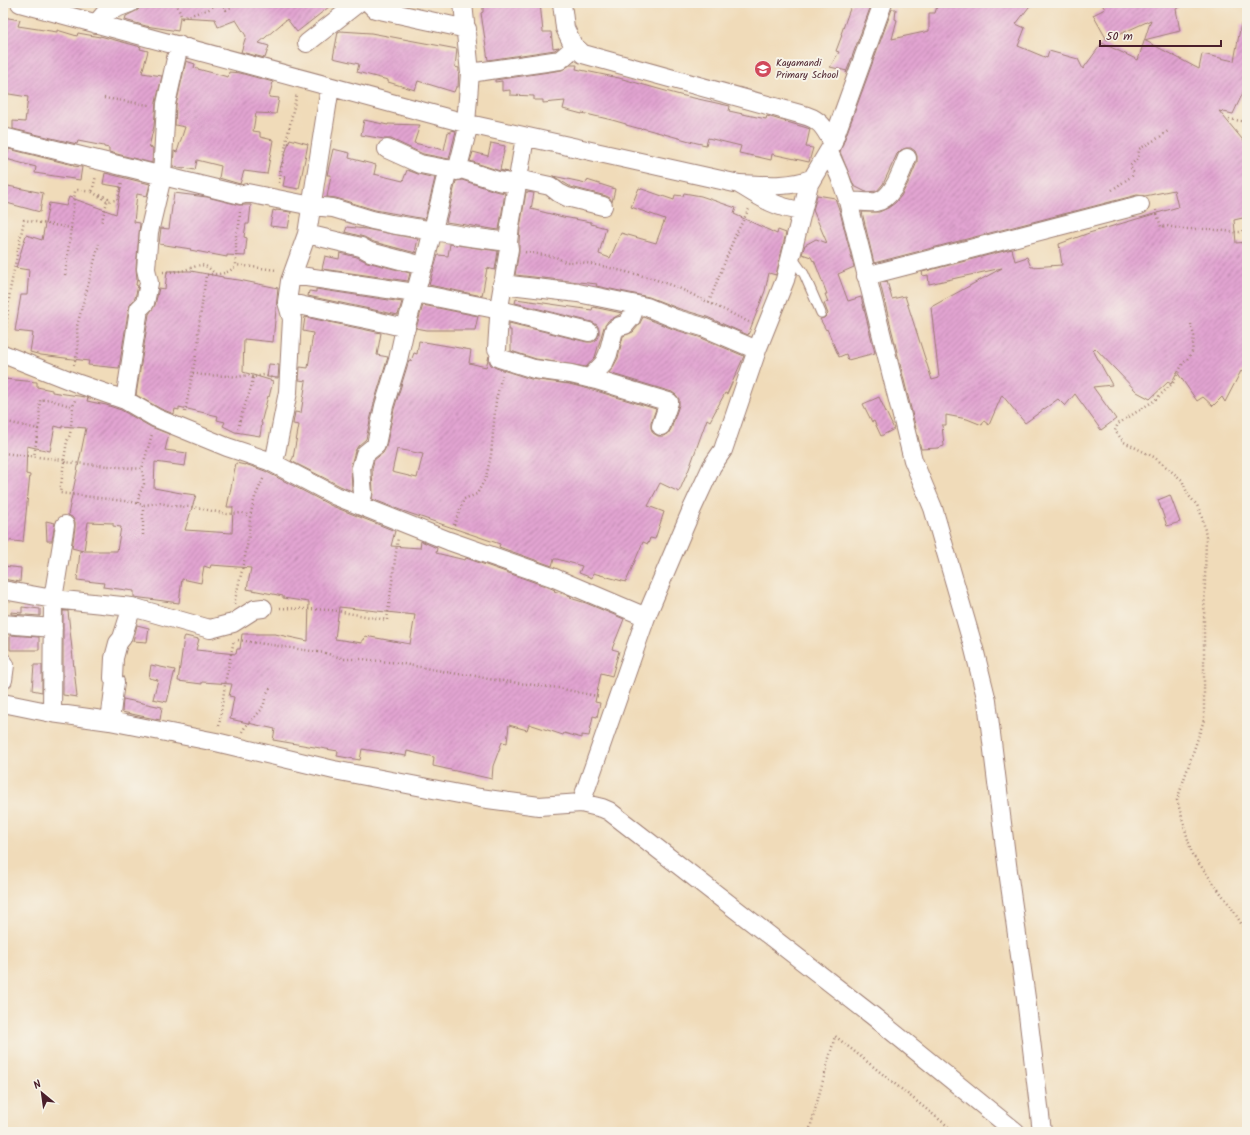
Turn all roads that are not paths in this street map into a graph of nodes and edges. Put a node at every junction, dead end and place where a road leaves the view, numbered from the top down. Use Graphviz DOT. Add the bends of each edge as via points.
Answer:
graph roads {
  1 [pos="20,3"];
  2 [pos="130,3"];
  3 [pos="358,3"];
  4 [pos="369,3"];
  5 [pos="464,3"];
  6 [pos="562,3"];
  7 [pos="883,3"];
  8 [pos="96,24"];
  9 [pos="467,29"];
  10 [pos="307,43"];
  11 [pos="179,45"];
  12 [pos="575,47"];
  13 [pos="470,73"];
  14 [pos="330,87"];
  15 [pos="467,124"];
  16 [pos="3,137"];
  17 [pos="525,137"];
  18 [pos="831,147"];
  19 [pos="386,149"];
  20 [pos="908,158"];
  21 [pos="453,169"];
  22 [pos="162,176"];
  23 [pos="811,179"];
  24 [pos="517,182"];
  25 [pos="739,184"];
  26 [pos="848,200"];
  27 [pos="312,206"];
  28 [pos="603,206"];
  29 [pos="1145,206"];
  30 [pos="802,211"];
  31 [pos="432,231"];
  32 [pos="307,234"];
  33 [pos="508,246"];
  34 [pos="791,256"];
  35 [pos="422,266"];
  36 [pos="294,273"];
  37 [pos="866,276"];
  38 [pos="502,284"];
  39 [pos="415,293"];
  40 [pos="287,302"];
  41 [pos="636,305"];
  42 [pos="500,310"];
  43 [pos="821,313"];
  44 [pos="406,328"];
  45 [pos="589,332"];
  46 [pos="4,347"];
  47 [pos="757,350"];
  48 [pos="590,378"];
  49 [pos="126,400"];
  50 [pos="661,426"];
  51 [pos="274,463"];
  52 [pos="360,505"];
  53 [pos="65,525"];
  54 [pos="3,590"];
  55 [pos="53,599"];
  56 [pos="132,607"];
  57 [pos="263,608"];
  58 [pos="646,617"];
  59 [pos="3,627"];
  60 [pos="53,628"];
  61 [pos="3,662"];
  62 [pos="3,680"];
  63 [pos="3,703"];
  64 [pos="52,713"];
  65 [pos="110,721"];
  66 [pos="581,803"];
  67 [pos="1016,1132"];
  68 [pos="1042,1132"];
  1 -- 8 [label="street"];
  2 -- 8 [label="street" via="106,12"];
  3 -- 10 [label="street"];
  4 -- 9 [label="street" via="376,9"];
  5 -- 9 [label="street"];
  6 -- 12 [label="street" via="565,28"];
  7 -- 18 [label="street"];
  8 -- 11 [label="street"];
  9 -- 13 [label="street"];
  11 -- 14 [label="street"];
  11 -- 22 [label="street" via="166,106"];
  12 -- 13 [label="street" via="560,60"];
  12 -- 18 [label="street" via="583,54 813,118 822,124"];
  13 -- 15 [label="street"];
  14 -- 15 [label="street"];
  14 -- 27 [label="street"];
  15 -- 17 [label="street"];
  15 -- 21 [label="street"];
  16 -- 22 [label="street"];
  17 -- 24 [label="street"];
  17 -- 25 [label="street"];
  18 -- 23 [label="street"];
  18 -- 26 [label="street"];
  19 -- 21 [label="street" via="420,164"];
  20 -- 26 [label="street" via="891,192 884,199 870,202"];
  21 -- 24 [label="street" via="498,181"];
  21 -- 31 [label="street"];
  22 -- 27 [label="street" via="241,195 247,193"];
  22 -- 49 [label="street" via="149,232 146,269 149,283 145,303 139,309"];
  23 -- 25 [label="street" via="785,185"];
  23 -- 30 [label="street"];
  24 -- 28 [label="street" via="550,186 567,197"];
  24 -- 33 [label="street"];
  25 -- 30 [label="street" via="780,207"];
  26 -- 37 [label="street"];
  27 -- 31 [label="street" via="333,208 372,220"];
  27 -- 32 [label="street"];
  29 -- 37 [label="street"];
  30 -- 34 [label="street"];
  31 -- 33 [label="street"];
  31 -- 35 [label="street"];
  32 -- 35 [label="street"];
  32 -- 36 [label="street"];
  33 -- 38 [label="street"];
  34 -- 43 [label="lane" via="804,274"];
  34 -- 47 [label="street" via="785,280"];
  35 -- 39 [label="street"];
  36 -- 39 [label="street"];
  36 -- 40 [label="street" via="290,281"];
  37 -- 68 [label="street" via="912,460 933,508 987,701"];
  38 -- 41 [label="street" via="578,293"];
  38 -- 42 [label="street"];
  39 -- 42 [label="street"];
  39 -- 44 [label="street"];
  40 -- 44 [label="street"];
  40 -- 51 [label="street" via="292,319 289,382"];
  41 -- 47 [label="street" via="703,327"];
  41 -- 48 [label="street" via="625,325 614,330 604,363"];
  42 -- 45 [label="street"];
  42 -- 48 [label="street" via="498,354 534,369"];
  44 -- 52 [label="street" via="376,445 365,454 361,468 363,494"];
  46 -- 49 [label="street" via="70,381"];
  47 -- 58 [label="street" via="723,450 712,466 692,509"];
  48 -- 50 [label="street" via="669,402"];
  49 -- 51 [label="street" via="156,418"];
  51 -- 52 [label="street" via="336,496"];
  52 -- 58 [label="street" via="552,577"];
  53 -- 55 [label="street"];
  54 -- 55 [label="street"];
  55 -- 56 [label="street"];
  55 -- 60 [label="street"];
  56 -- 57 [label="street" via="210,629 233,623 255,609"];
  56 -- 65 [label="street" via="114,658 115,682"];
  58 -- 66 [label="street"];
  59 -- 60 [label="street"];
  60 -- 64 [label="street"];
  61 -- 62 [label="street"];
  63 -- 64 [label="street"];
  64 -- 65 [label="street"];
  65 -- 66 [label="street" via="334,770 480,798 539,806"];
  66 -- 67 [label="street" via="609,811 873,1016"];
}
